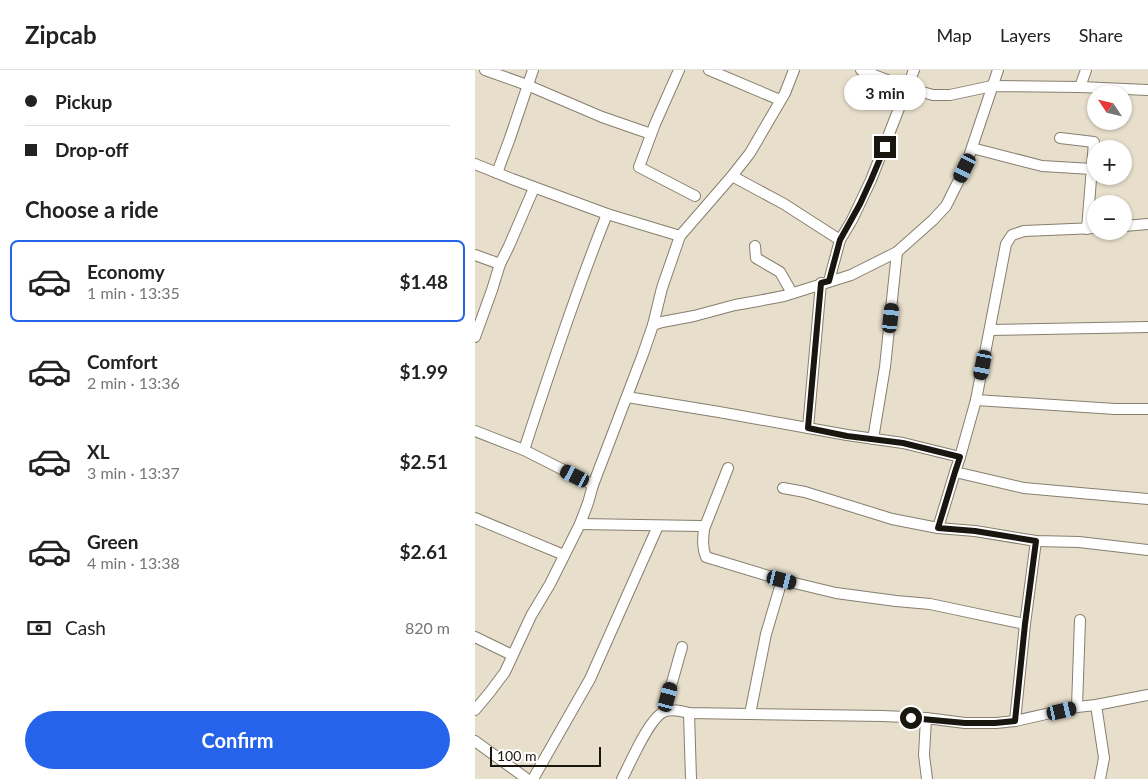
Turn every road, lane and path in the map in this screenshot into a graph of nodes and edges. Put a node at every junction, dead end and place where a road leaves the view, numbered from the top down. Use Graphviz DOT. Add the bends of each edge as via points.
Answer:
graph roads {
  1 [pos="485,70"];
  2 [pos="533,70"];
  3 [pos="679,70"];
  4 [pos="709,70"];
  5 [pos="793,70"];
  6 [pos="861,70"];
  7 [pos="915,70"];
  8 [pos="998,70"];
  9 [pos="1087,70"];
  10 [pos="527,86"];
  11 [pos="993,86"];
  12 [pos="1080,87"];
  13 [pos="908,88"];
  14 [pos="1148,90"];
  15 [pos="780,100"];
  16 [pos="651,134"];
  17 [pos="1060,138"];
  18 [pos="1087,141"];
  19 [pos="971,148"];
  20 [pos="475,164"];
  21 [pos="1087,169"];
  22 [pos="497,173"];
  23 [pos="732,176"];
  24 [pos="535,188"];
  25 [pos="695,196"];
  26 [pos="607,214"];
  27 [pos="1148,224"];
  28 [pos="1132,225"];
  29 [pos="1087,228"];
  30 [pos="681,236"];
  31 [pos="840,240"];
  32 [pos="755,246"];
  33 [pos="897,252"];
  34 [pos="475,254"];
  35 [pos="500,264"];
  36 [pos="825,282"];
  37 [pos="791,293"];
  38 [pos="653,325"];
  39 [pos="1148,326"];
  40 [pos="990,330"];
  41 [pos="475,337"];
  42 [pos="627,397"];
  43 [pos="976,400"];
  44 [pos="1148,409"];
  45 [pos="808,428"];
  46 [pos="475,432"];
  47 [pos="873,439"];
  48 [pos="524,450"];
  49 [pos="960,457"];
  50 [pos="728,468"];
  51 [pos="955,472"];
  52 [pos="593,485"];
  53 [pos="783,488"];
  54 [pos="1148,499"];
  55 [pos="475,518"];
  56 [pos="580,524"];
  57 [pos="657,526"];
  58 [pos="938,528"];
  59 [pos="704,529"];
  60 [pos="1036,541"];
  61 [pos="1148,550"];
  62 [pos="564,555"];
  63 [pos="782,580"];
  64 [pos="1081,620"];
  65 [pos="1025,624"];
  66 [pos="475,637"];
  67 [pos="682,647"];
  68 [pos="512,655"];
  69 [pos="1148,695"];
  70 [pos="1096,705"];
  71 [pos="1077,707"];
  72 [pos="475,710"];
  73 [pos="664,711"];
  74 [pos="689,713"];
  75 [pos="750,714"];
  76 [pos="926,718"];
  77 [pos="1015,721"];
  78 [pos="475,741"];
  79 [pos="527,779"];
  80 [pos="533,779"];
  81 [pos="622,779"];
  82 [pos="691,779"];
  83 [pos="927,779"];
  84 [pos="1100,779"];
  1 -- 10 [label="street"];
  2 -- 10 [label="street"];
  3 -- 16 [label="street"];
  4 -- 15 [label="street"];
  5 -- 15 [label="street"];
  6 -- 13 [label="street"];
  7 -- 13 [label="street"];
  8 -- 11 [label="street"];
  9 -- 12 [label="street"];
  10 -- 16 [label="street"];
  10 -- 22 [label="street"];
  11 -- 12 [label="street"];
  11 -- 13 [label="street" via="950,95 933,95"];
  11 -- 19 [label="street"];
  12 -- 14 [label="street"];
  13 -- 31 [label="street" via="871,180"];
  15 -- 23 [label="street"];
  16 -- 25 [label="street" via="639,168"];
  17 -- 18 [label="street"];
  19 -- 21 [label="street" via="1042,166"];
  19 -- 33 [label="street" via="946,206"];
  20 -- 22 [label="street"];
  22 -- 24 [label="street"];
  23 -- 30 [label="street"];
  23 -- 31 [label="street"];
  24 -- 26 [label="street"];
  24 -- 35 [label="street"];
  26 -- 30 [label="street"];
  26 -- 48 [label="street" via="560,339"];
  27 -- 28 [label="street"];
  29 -- 40 [label="street" via="1012,234 1006,244"];
  30 -- 38 [label="street" via="662,288"];
  31 -- 36 [label="street"];
  32 -- 37 [label="street" via="756,258 780,272"];
  33 -- 36 [label="street" via="851,275"];
  33 -- 47 [label="street" via="885,367"];
  34 -- 35 [label="street"];
  35 -- 41 [label="street"];
  36 -- 37 [label="street"];
  36 -- 45 [label="street"];
  37 -- 38 [label="street"];
  38 -- 42 [label="street"];
  39 -- 40 [label="street"];
  40 -- 43 [label="street"];
  42 -- 45 [label="street"];
  42 -- 52 [label="street"];
  43 -- 44 [label="street"];
  43 -- 49 [label="street"];
  45 -- 47 [label="street"];
  46 -- 48 [label="street"];
  47 -- 49 [label="street"];
  48 -- 52 [label="street"];
  49 -- 51 [label="street"];
  50 -- 59 [label="street"];
  51 -- 54 [label="street" via="1024,488"];
  51 -- 58 [label="street"];
  52 -- 56 [label="street"];
  53 -- 58 [label="street" via="892,519"];
  55 -- 62 [label="street"];
  56 -- 57 [label="street"];
  56 -- 62 [label="street"];
  57 -- 59 [label="street" via="700,526"];
  57 -- 80 [label="street" via="590,679"];
  58 -- 60 [label="street"];
  59 -- 63 [label="street" via="706,557"];
  60 -- 61 [label="street"];
  60 -- 65 [label="street"];
  62 -- 68 [label="street"];
  63 -- 65 [label="street" via="835,593 930,604"];
  63 -- 75 [label="street" via="766,634"];
  64 -- 71 [label="street"];
  65 -- 77 [label="street"];
  66 -- 68 [label="street"];
  67 -- 73 [label="street"];
  68 -- 72 [label="street" via="505,672"];
  69 -- 70 [label="street"];
  70 -- 71 [label="street"];
  70 -- 84 [label="street" via="1104,758"];
  71 -- 77 [label="street"];
  73 -- 74 [label="street"];
  73 -- 81 [label="street" via="657,715 634,752"];
  74 -- 75 [label="street"];
  74 -- 82 [label="street"];
  75 -- 76 [label="street"];
  76 -- 77 [label="street" via="965,723"];
  76 -- 83 [label="street" via="924,755"];
  78 -- 79 [label="street"];
}
